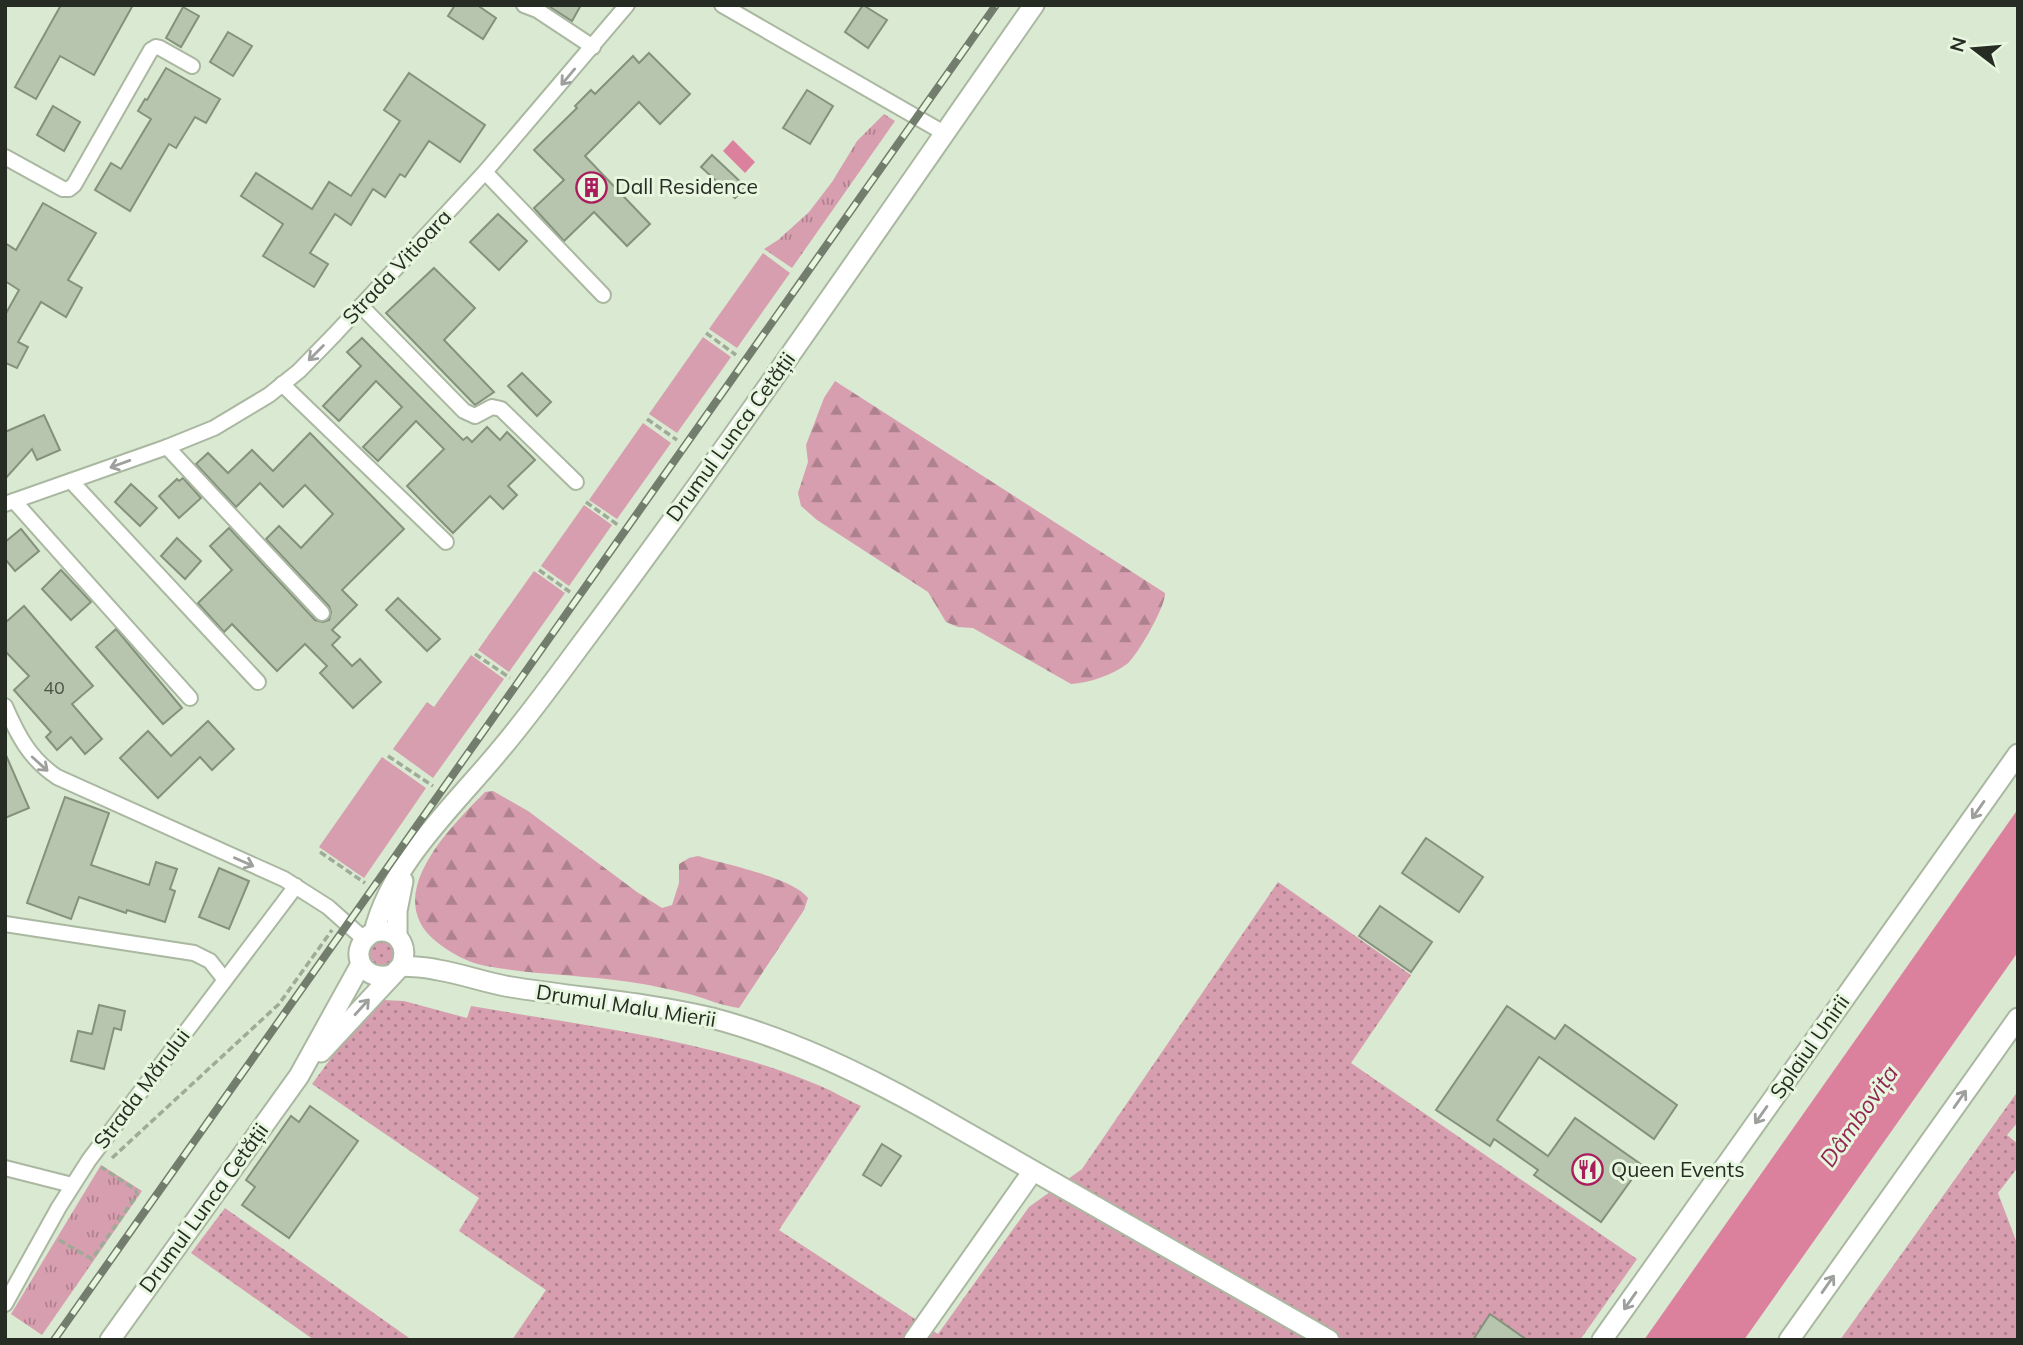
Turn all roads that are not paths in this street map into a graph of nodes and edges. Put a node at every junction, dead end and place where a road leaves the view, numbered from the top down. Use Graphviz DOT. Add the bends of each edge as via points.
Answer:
graph roads {
  1 [pos="524,5"];
  2 [pos="627,5"];
  3 [pos="722,5"];
  4 [pos="1034,5"];
  5 [pos="593,47"];
  6 [pos="192,66"];
  7 [pos="944,133"];
  8 [pos="5,157"];
  9 [pos="485,172"];
  10 [pos="603,295"];
  11 [pos="361,306"];
  12 [pos="282,384"];
  13 [pos="167,447"];
  14 [pos="71,481"];
  15 [pos="576,482"];
  16 [pos="10,503"];
  17 [pos="446,542"];
  18 [pos="322,613"];
  19 [pos="258,682"];
  20 [pos="190,698"];
  21 [pos="5,706"];
  22 [pos="2018,754"];
  23 [pos="411,857"];
  24 [pos="296,886"];
  25 [pos="5,924"];
  26 [pos="369,935"];
  27 [pos="399,957"];
  28 [pos="361,964"];
  29 [pos="225,980"];
  30 [pos="2018,1018"];
  31 [pos="299,1076"];
  32 [pos="5,1168"];
  33 [pos="1033,1171"];
  34 [pos="72,1185"];
  35 [pos="5,1304"];
  36 [pos="110,1340"];
  37 [pos="914,1340"];
  38 [pos="1329,1340"];
  39 [pos="1602,1340"];
  40 [pos="1789,1340"];
  1 -- 5 [label="street"];
  2 -- 5 [label="street, Strada Vitioara"];
  3 -- 7 [label="street"];
  4 -- 7 [label="street, Drumul Lunca Cetății"];
  5 -- 9 [label="street, Strada Vitioara, one-way"];
  6 -- 8 [label="street" via="160,48 151,50 69,189"];
  7 -- 23 [label="street, Drumul Lunca Cetății" via="609,607 532,710"];
  9 -- 10 [label="street"];
  9 -- 11 [label="street, Strada Vitioara"];
  11 -- 12 [label="street, Strada Vitioara, one-way"];
  11 -- 15 [label="street" via="464,411 475,416 500,408"];
  12 -- 13 [label="street, Strada Vitioara" via="214,428"];
  12 -- 17 [label="street"];
  13 -- 14 [label="street, Strada Vitioara, one-way"];
  13 -- 18 [label="street"];
  14 -- 16 [label="street, Strada Vitioara"];
  14 -- 19 [label="street"];
  16 -- 20 [label="street, Strada Vitioara"];
  21 -- 24 [label="street, one-way" via="31,756 57,777"];
  22 -- 39 [label="street, Splaiul Unirii, one-way"];
  23 -- 26 [label="street, Drumul Lunca Cetății"];
  23 -- 27 [label="street, Drumul Lunca Cetății" via="398,900"];
  24 -- 26 [label="street"];
  24 -- 29 [label="street, Strada Mărului"];
  25 -- 29 [label="street" via="194,953 210,961"];
  26 -- 27 [label="street" via="386,931"];
  26 -- 28 [label="street, Drumul Lunca Cetății" via="359,951"];
  27 -- 28 [label="street" via="384,976 371,974"];
  31 -- 27 [label="street, Drumul Lunca Cetății, one-way"];
  27 -- 33 [label="street, Drumul Malu Mierii" via="492,984 674,1010 750,1029 887,1088"];
  28 -- 31 [label="street, Drumul Lunca Cetății"];
  29 -- 34 [label="street, Strada Mărului"];
  40 -- 30 [label="street, one-way"];
  31 -- 36 [label="street, Drumul Lunca Cetății"];
  32 -- 34 [label="street"];
  33 -- 37 [label="street"];
  33 -- 38 [label="street, Drumul Malu Mierii"];
  34 -- 35 [label="street, Strada Mărului"];
}
